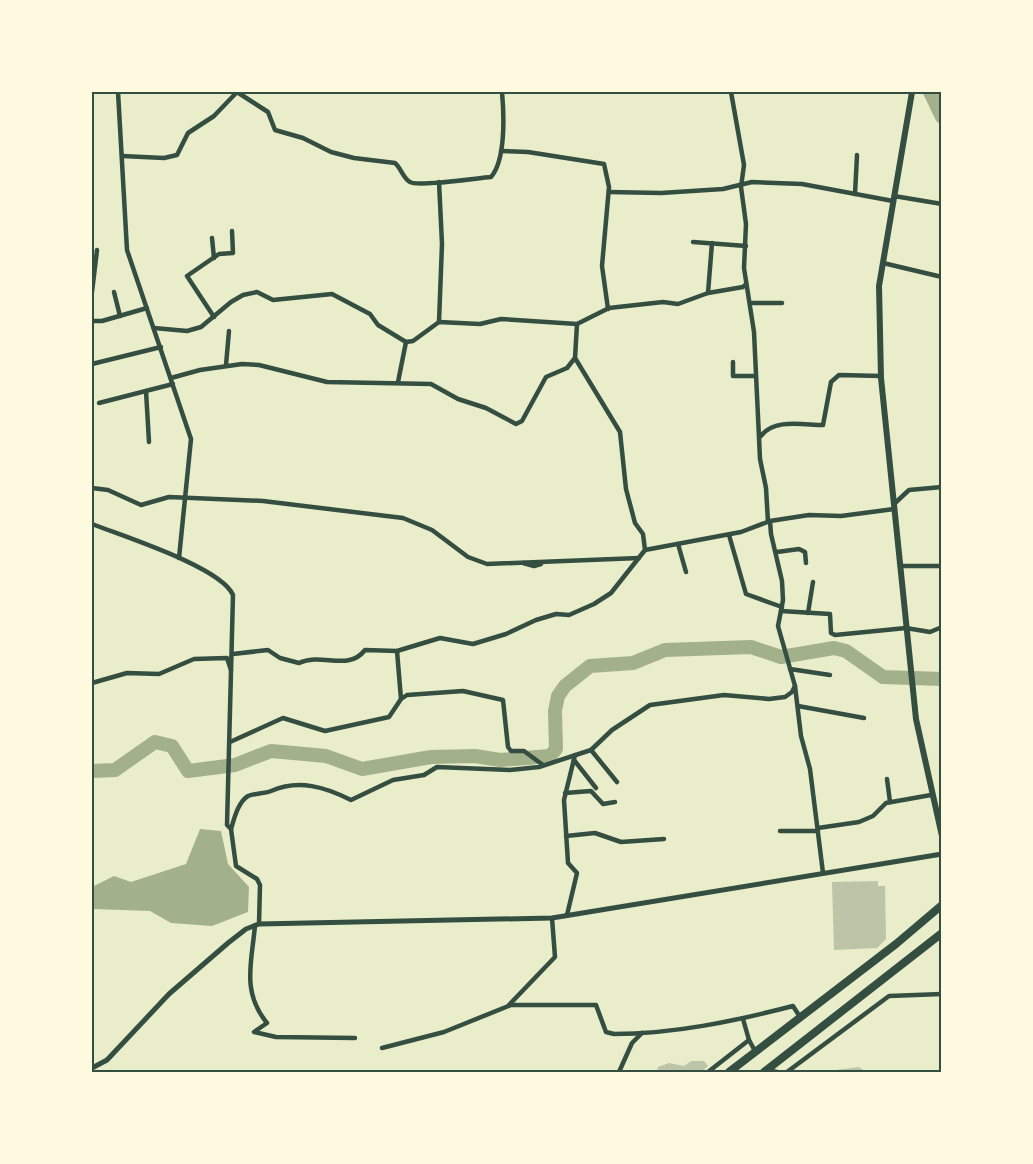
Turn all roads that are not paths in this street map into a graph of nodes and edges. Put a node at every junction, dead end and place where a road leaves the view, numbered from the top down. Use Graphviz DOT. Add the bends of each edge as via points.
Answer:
graph roads {
  1 [pos="118,92"];
  2 [pos="237,92"];
  3 [pos="502,92"];
  4 [pos="731,92"];
  5 [pos="912,92"];
  6 [pos="501,151"];
  7 [pos="857,155"];
  8 [pos="122,156"];
  9 [pos="856,166"];
  10 [pos="863,166"];
  11 [pos="439,182"];
  12 [pos="741,187"];
  13 [pos="609,192"];
  14 [pos="855,194"];
  15 [pos="893,199"];
  16 [pos="942,204"];
  17 [pos="232,231"];
  18 [pos="212,238"];
  19 [pos="693,242"];
  20 [pos="712,243"];
  21 [pos="746,246"];
  22 [pos="97,250"];
  23 [pos="214,258"];
  24 [pos="883,263"];
  25 [pos="942,277"];
  26 [pos="746,284"];
  27 [pos="92,292"];
  28 [pos="114,292"];
  29 [pos="708,293"];
  30 [pos="750,303"];
  31 [pos="782,303"];
  32 [pos="147,308"];
  33 [pos="608,309"];
  34 [pos="120,316"];
  35 [pos="214,317"];
  36 [pos="92,321"];
  37 [pos="439,322"];
  38 [pos="577,324"];
  39 [pos="154,328"];
  40 [pos="229,331"];
  41 [pos="406,342"];
  42 [pos="161,347"];
  43 [pos="575,358"];
  44 [pos="733,362"];
  45 [pos="92,363"];
  46 [pos="226,365"];
  47 [pos="755,376"];
  48 [pos="881,376"];
  49 [pos="171,378"];
  50 [pos="398,382"];
  51 [pos="172,384"];
  52 [pos="146,391"];
  53 [pos="99,403"];
  54 [pos="760,437"];
  55 [pos="149,441"];
  56 [pos="942,487"];
  57 [pos="92,488"];
  58 [pos="185,498"];
  59 [pos="894,507"];
  60 [pos="769,522"];
  61 [pos="92,524"];
  62 [pos="729,534"];
  63 [pos="678,544"];
  64 [pos="645,550"];
  65 [pos="777,552"];
  66 [pos="179,558"];
  67 [pos="639,558"];
  68 [pos="806,563"];
  69 [pos="900,566"];
  70 [pos="942,566"];
  71 [pos="686,572"];
  72 [pos="813,582"];
  73 [pos="782,609"];
  74 [pos="808,613"];
  75 [pos="942,627"];
  76 [pos="906,628"];
  77 [pos="397,651"];
  78 [pos="232,654"];
  79 [pos="790,669"];
  80 [pos="232,673"];
  81 [pos="830,675"];
  82 [pos="92,684"];
  83 [pos="795,686"];
  84 [pos="401,699"];
  85 [pos="798,706"];
  86 [pos="864,718"];
  87 [pos="230,742"];
  88 [pos="591,750"];
  89 [pos="575,758"];
  90 [pos="544,765"];
  91 [pos="887,779"];
  92 [pos="617,782"];
  93 [pos="596,788"];
  94 [pos="565,793"];
  95 [pos="931,795"];
  96 [pos="615,802"];
  97 [pos="890,802"];
  98 [pos="231,829"];
  99 [pos="818,829"];
  100 [pos="780,831"];
  101 [pos="566,836"];
  102 [pos="942,836"];
  103 [pos="664,839"];
  104 [pos="942,854"];
  105 [pos="823,873"];
  106 [pos="942,905"];
  107 [pos="567,915"];
  108 [pos="552,918"];
  109 [pos="257,924"];
  110 [pos="942,933"];
  111 [pos="942,994"];
  112 [pos="507,1007"];
  113 [pos="800,1017"];
  114 [pos="743,1019"];
  115 [pos="642,1033"];
  116 [pos="356,1038"];
  117 [pos="749,1040"];
  118 [pos="382,1048"];
  119 [pos="755,1051"];
  120 [pos="92,1068"];
  121 [pos="619,1072"];
  122 [pos="708,1072"];
  123 [pos="729,1072"];
  124 [pos="765,1072"];
  125 [pos="777,1072"];
  126 [pos="787,1072"];
  1 -- 8 [label="street"];
  2 -- 8 [label="street" via="213,117 188,133 177,155"];
  2 -- 11 [label="street" via="268,112 273,128 281,133 342,155 395,163 411,183"];
  3 -- 6 [label="street"];
  4 -- 12 [label="street" via="744,165"];
  5 -- 15 [label="main road"];
  6 -- 11 [label="street" via="491,177"];
  6 -- 13 [label="street" via="604,164"];
  7 -- 9 [label="street"];
  8 -- 32 [label="street" via="127,250"];
  9 -- 10 [label="street"];
  9 -- 14 [label="street"];
  11 -- 37 [label="street"];
  12 -- 13 [label="street"];
  12 -- 14 [label="street" via="752,182 802,184"];
  12 -- 21 [label="street"];
  13 -- 33 [label="street" via="602,266"];
  14 -- 15 [label="street"];
  15 -- 16 [label="street"];
  15 -- 24 [label="main road"];
  17 -- 23 [label="street" via="233,253"];
  18 -- 23 [label="street"];
  19 -- 20 [label="street"];
  20 -- 21 [label="street"];
  20 -- 29 [label="street"];
  21 -- 26 [label="street"];
  22 -- 27 [label="street"];
  23 -- 35 [label="street" via="187,276"];
  24 -- 25 [label="street"];
  24 -- 48 [label="main road" via="878,304"];
  26 -- 29 [label="street"];
  26 -- 30 [label="street"];
  28 -- 34 [label="street"];
  29 -- 33 [label="street" via="678,304 663,302"];
  30 -- 31 [label="street"];
  30 -- 47 [label="street"];
  32 -- 34 [label="street"];
  32 -- 39 [label="street"];
  33 -- 38 [label="street"];
  34 -- 36 [label="street"];
  35 -- 39 [label="street" via="206,325 187,331"];
  35 -- 41 [label="street" via="250,292 260,292 273,300 328,293 370,314"];
  37 -- 38 [label="street" via="480,324 501,319"];
  37 -- 41 [label="street"];
  38 -- 43 [label="street"];
  39 -- 42 [label="street"];
  40 -- 46 [label="street"];
  41 -- 50 [label="street"];
  42 -- 45 [label="street"];
  42 -- 49 [label="street"];
  43 -- 50 [label="street" via="567,368 546,376 522,421 516,424 458,399 435,384"];
  43 -- 64 [label="street" via="620,432 626,489"];
  44 -- 47 [label="street" via="733,376"];
  46 -- 49 [label="street"];
  46 -- 50 [label="street" via="259,366 327,382"];
  47 -- 54 [label="street"];
  48 -- 54 [label="street" via="838,375 831,382 823,425 778,425"];
  48 -- 59 [label="main road"];
  49 -- 51 [label="street"];
  51 -- 52 [label="street"];
  51 -- 58 [label="street" via="191,439"];
  52 -- 53 [label="street"];
  52 -- 55 [label="street"];
  54 -- 60 [label="street"];
  56 -- 59 [label="street" via="909,490"];
  57 -- 58 [label="street" via="108,490 141,505 169,497"];
  58 -- 66 [label="street"];
  58 -- 67 [label="street" via="262,501 403,518 432,530 468,556 488,564"];
  59 -- 60 [label="street"];
  59 -- 69 [label="main road"];
  60 -- 62 [label="street"];
  60 -- 65 [label="street"];
  61 -- 66 [label="street"];
  62 -- 63 [label="street"];
  62 -- 73 [label="street" via="746,594"];
  63 -- 64 [label="street"];
  63 -- 71 [label="street"];
  64 -- 67 [label="street"];
  65 -- 68 [label="street" via="799,549 805,552"];
  65 -- 73 [label="street"];
  66 -- 78 [label="street" via="230,587"];
  67 -- 77 [label="street" via="610,593 569,615 556,614 472,644 440,638"];
  69 -- 70 [label="street"];
  69 -- 76 [label="main road"];
  72 -- 74 [label="street"];
  73 -- 74 [label="street"];
  73 -- 79 [label="street" via="778,626"];
  74 -- 76 [label="street" via="830,614 831,633 835,635"];
  75 -- 76 [label="street" via="930,632"];
  76 -- 95 [label="main road" via="911,684"];
  77 -- 78 [label="street" via="364,650 351,662 308,659 299,663 268,650"];
  77 -- 84 [label="street"];
  78 -- 80 [label="street"];
  79 -- 81 [label="street"];
  79 -- 83 [label="street"];
  80 -- 82 [label="street" via="227,658 194,659 159,674 127,673"];
  80 -- 87 [label="street"];
  83 -- 85 [label="street"];
  83 -- 88 [label="street" via="785,697 724,695 650,705 612,730"];
  84 -- 87 [label="street" via="393,713 378,720 325,731 283,718"];
  84 -- 90 [label="street" via="407,694 463,691 503,700 508,747 511,751 524,751"];
  85 -- 86 [label="street"];
  85 -- 99 [label="street"];
  87 -- 98 [label="street" via="227,825"];
  88 -- 89 [label="street"];
  88 -- 92 [label="street"];
  89 -- 90 [label="street"];
  89 -- 93 [label="street"];
  89 -- 94 [label="street"];
  90 -- 98 [label="street" via="510,770 437,767 424,775 393,780 351,800 327,789 279,786 248,796"];
  91 -- 97 [label="street"];
  94 -- 96 [label="street" via="591,791 603,804"];
  94 -- 101 [label="street"];
  95 -- 97 [label="street"];
  95 -- 102 [label="main road"];
  97 -- 99 [label="street" via="859,822"];
  98 -- 109 [label="street" via="236,866 260,885"];
  99 -- 100 [label="street"];
  99 -- 105 [label="street"];
  101 -- 103 [label="street" via="595,833 621,842"];
  101 -- 107 [label="street" via="568,863 577,873"];
  104 -- 105 [label="street"];
  105 -- 107 [label="street"];
  106 -- 113 [label="highway"];
  107 -- 108 [label="street"];
  108 -- 109 [label="street"];
  108 -- 112 [label="street" via="555,957"];
  109 -- 116 [label="street" via="249,960 250,988 267,1023 254,1032 276,1037"];
  109 -- 120 [label="street" via="228,943 169,994 107,1060"];
  110 -- 124 [label="highway"];
  111 -- 126 [label="street" via="889,996"];
  112 -- 115 [label="street" via="596,1005 606,1032"];
  112 -- 118 [label="street" via="433,1035"];
  113 -- 114 [label="street" via="793,1006"];
  113 -- 119 [label="highway"];
  114 -- 115 [label="street"];
  114 -- 117 [label="street"];
  115 -- 121 [label="street" via="632,1043"];
  117 -- 119 [label="street"];
  117 -- 122 [label="street"];
  119 -- 123 [label="highway"];
  124 -- 125 [label="street"];
}
